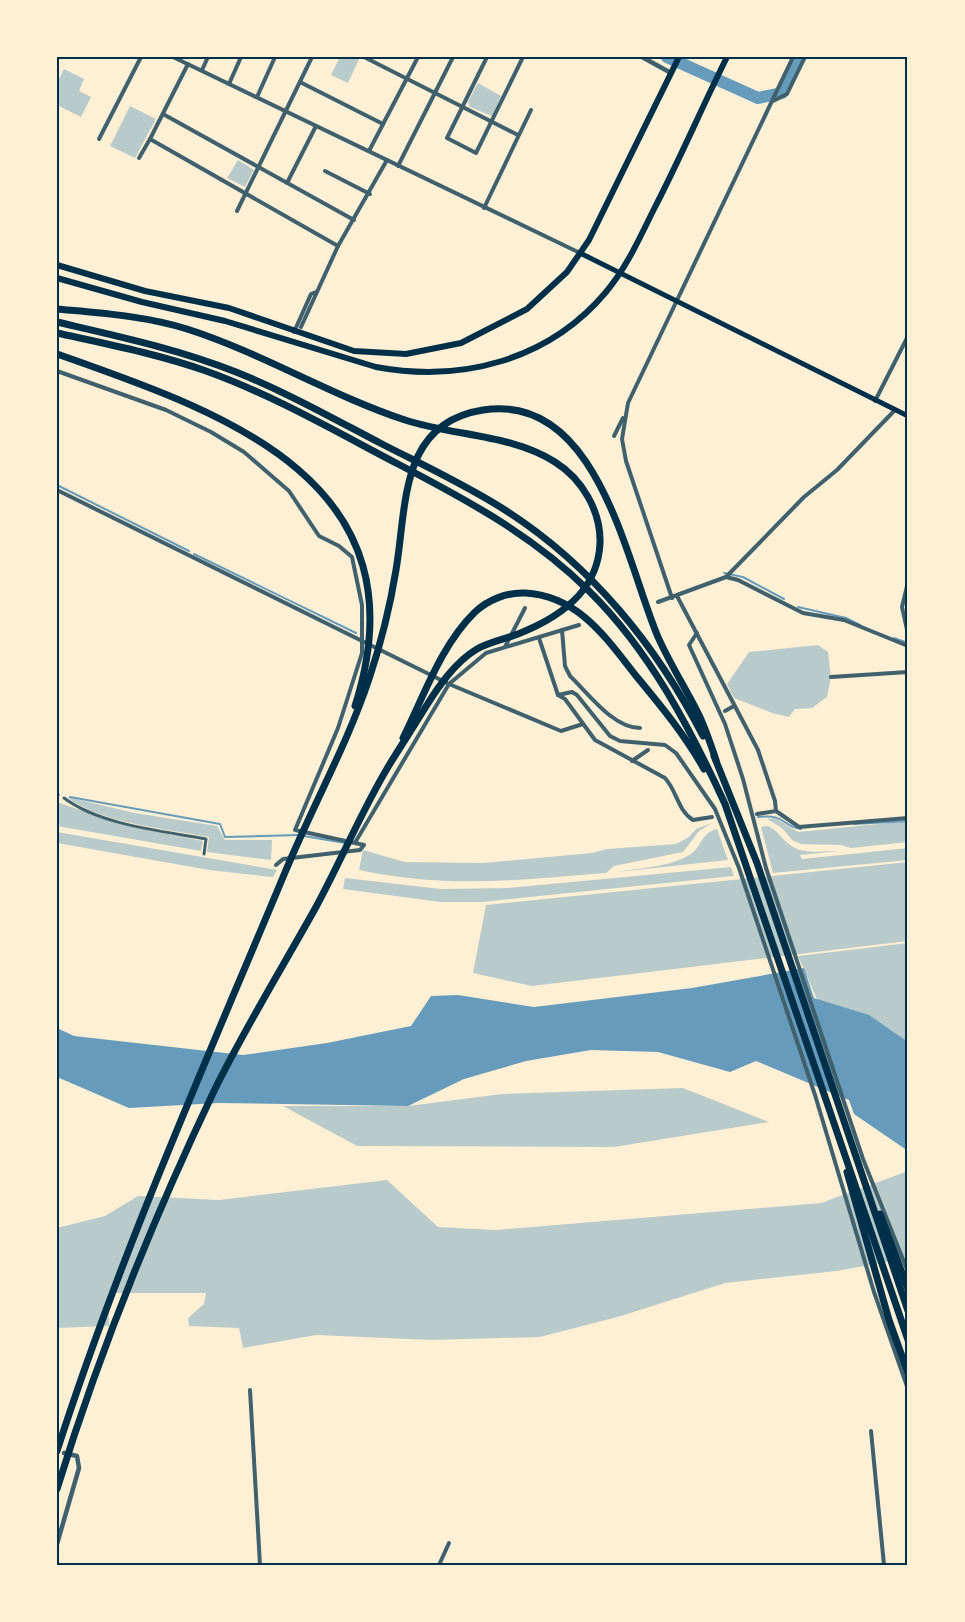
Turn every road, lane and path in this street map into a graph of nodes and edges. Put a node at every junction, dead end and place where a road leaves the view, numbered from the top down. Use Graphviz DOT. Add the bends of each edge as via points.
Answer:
graph roads {
  1 [pos="141,57"];
  2 [pos="173,57"];
  3 [pos="208,57"];
  4 [pos="241,57"];
  5 [pos="275,57"];
  6 [pos="312,57"];
  7 [pos="363,57"];
  8 [pos="418,57"];
  9 [pos="453,57"];
  10 [pos="487,57"];
  11 [pos="523,57"];
  12 [pos="642,57"];
  13 [pos="679,57"];
  14 [pos="727,57"];
  15 [pos="793,57"];
  16 [pos="805,57"];
  17 [pos="188,64"];
  18 [pos="202,70"];
  19 [pos="673,70"];
  20 [pos="407,79"];
  21 [pos="300,82"];
  22 [pos="229,84"];
  23 [pos="435,93"];
  24 [pos="257,98"];
  25 [pos="772,101"];
  26 [pos="462,107"];
  27 [pos="531,110"];
  28 [pos="286,111"];
  29 [pos="164,114"];
  30 [pos="491,121"];
  31 [pos="384,124"];
  32 [pos="316,126"];
  33 [pos="518,135"];
  34 [pos="99,139"];
  35 [pos="150,139"];
  36 [pos="369,151"];
  37 [pos="139,158"];
  38 [pos="387,160"];
  39 [pos="398,166"];
  40 [pos="259,167"];
  41 [pos="325,171"];
  42 [pos="287,183"];
  43 [pos="247,192"];
  44 [pos="369,194"];
  45 [pos="484,208"];
  46 [pos="237,211"];
  47 [pos="354,220"];
  48 [pos="338,246"];
  49 [pos="580,254"];
  50 [pos="57,265"];
  51 [pos="620,273"];
  52 [pos="57,278"];
  53 [pos="317,291"];
  54 [pos="676,302"];
  55 [pos="57,309"];
  56 [pos="57,322"];
  57 [pos="301,327"];
  58 [pos="294,332"];
  59 [pos="57,333"];
  60 [pos="908,336"];
  61 [pos="57,354"];
  62 [pos="57,371"];
  63 [pos="875,401"];
  64 [pos="895,410"];
  65 [pos="625,415"];
  66 [pos="908,416"];
  67 [pos="614,436"];
  68 [pos="246,446"];
  69 [pos="244,452"];
  70 [pos="57,490"];
  71 [pos="726,577"];
  72 [pos="908,582"];
  73 [pos="674,597"];
  74 [pos="658,602"];
  75 [pos="525,608"];
  76 [pos="579,625"];
  77 [pos="562,630"];
  78 [pos="697,633"];
  79 [pos="908,634"];
  80 [pos="539,638"];
  81 [pos="362,640"];
  82 [pos="908,646"];
  83 [pos="504,648"];
  84 [pos="908,672"];
  85 [pos="831,677"];
  86 [pos="449,684"];
  87 [pos="558,695"];
  88 [pos="734,706"];
  89 [pos="725,711"];
  90 [pos="584,723"];
  91 [pos="640,728"];
  92 [pos="648,750"];
  93 [pos="716,760"];
  94 [pos="631,761"];
  95 [pos="389,765"];
  96 [pos="64,798"];
  97 [pos="725,804"];
  98 [pos="776,812"];
  99 [pos="757,814"];
  100 [pos="311,817"];
  101 [pos="712,817"];
  102 [pos="908,818"];
  103 [pos="356,841"];
  104 [pos="204,855"];
  105 [pos="276,865"];
  106 [pos="836,1127"];
  107 [pos="864,1178"];
  108 [pos="908,1272"];
  109 [pos="908,1289"];
  110 [pos="908,1311"];
  111 [pos="908,1340"];
  112 [pos="908,1373"];
  113 [pos="908,1389"];
  114 [pos="250,1390"];
  115 [pos="871,1431"];
  116 [pos="60,1452"];
  117 [pos="57,1456"];
  118 [pos="57,1489"];
  119 [pos="449,1543"];
  120 [pos="57,1544"];
  121 [pos="260,1565"];
  122 [pos="439,1565"];
  123 [pos="884,1565"];
  1 -- 34 [label="street"];
  2 -- 17 [label="street"];
  3 -- 18 [label="street"];
  4 -- 22 [label="street"];
  5 -- 24 [label="street"];
  6 -- 21 [label="street"];
  7 -- 20 [label="street"];
  8 -- 20 [label="street"];
  9 -- 23 [label="street"];
  10 -- 26 [label="street"];
  11 -- 30 [label="street"];
  12 -- 19 [label="street"];
  13 -- 19 [label="highway"];
  14 -- 51 [label="highway"];
  15 -- 25 [label="street"];
  16 -- 25 [label="street" via="787,94"];
  17 -- 18 [label="street"];
  17 -- 29 [label="street"];
  18 -- 22 [label="street"];
  19 -- 49 [label="highway"];
  20 -- 23 [label="street"];
  20 -- 31 [label="street"];
  21 -- 28 [label="street"];
  21 -- 31 [label="street"];
  22 -- 24 [label="street"];
  23 -- 26 [label="street"];
  23 -- 39 [label="street"];
  24 -- 28 [label="street"];
  25 -- 54 [label="street"];
  26 -- 30 [label="street"];
  26 -- 30 [label="street" via="447,138 476,153"];
  27 -- 33 [label="street"];
  28 -- 32 [label="street"];
  28 -- 40 [label="street"];
  29 -- 35 [label="street"];
  29 -- 40 [label="street"];
  30 -- 33 [label="street"];
  31 -- 36 [label="street"];
  32 -- 36 [label="street"];
  32 -- 42 [label="street"];
  33 -- 45 [label="street"];
  35 -- 37 [label="street"];
  35 -- 43 [label="street"];
  36 -- 38 [label="street"];
  38 -- 39 [label="street"];
  38 -- 44 [label="street"];
  39 -- 45 [label="street"];
  40 -- 42 [label="street"];
  40 -- 43 [label="street"];
  41 -- 44 [label="street"];
  42 -- 47 [label="street"];
  43 -- 46 [label="street"];
  43 -- 48 [label="street"];
  44 -- 47 [label="street"];
  45 -- 49 [label="street"];
  47 -- 48 [label="street"];
  48 -- 53 [label="street"];
  49 -- 51 [label="main road"];
  49 -- 58 [label="highway" via="567,272 527,309 461,343 436,350 379,354 354,351"];
  50 -- 58 [label="highway" via="145,291 229,308"];
  51 -- 52 [label="highway" via="578,320 533,350 465,370 421,373 353,362 225,321"];
  51 -- 54 [label="main road"];
  53 -- 57 [label="street"];
  53 -- 58 [label="street" via="311,294"];
  54 -- 63 [label="main road"];
  54 -- 65 [label="street"];
  55 -- 95 [label="highway" via="188,329 382,412 424,426 519,445 544,455 574,477 589,498 597,522 600,546 588,582 565,610 532,628 477,649 456,666"];
  56 -- 93 [label="highway" via="170,349 236,372 489,501 553,544 615,605 673,683"];
  59 -- 97 [label="highway" via="149,354 232,381 484,510 546,552 590,592 644,657 682,717"];
  60 -- 63 [label="street"];
  61 -- 100 [label="highway" via="206,411 261,439 320,488 343,522 363,570 369,636 351,716"];
  62 -- 69 [label="street" via="166,410"];
  63 -- 64 [label="main road"];
  64 -- 66 [label="main road"];
  64 -- 71 [label="street"];
  65 -- 67 [label="street"];
  65 -- 73 [label="street" via="622,439 626,461"];
  68 -- 69 [label="street"];
  69 -- 81 [label="street" via="289,491 319,536 352,557 362,605"];
  70 -- 81 [label="street"];
  71 -- 73 [label="street"];
  71 -- 82 [label="street" via="803,613 844,620"];
  72 -- 79 [label="street" via="902,607"];
  73 -- 74 [label="street"];
  73 -- 78 [label="street"];
  75 -- 83 [label="street"];
  76 -- 77 [label="street"];
  77 -- 80 [label="street"];
  77 -- 91 [label="street" via="565,666 570,676 619,722"];
  78 -- 88 [label="street"];
  78 -- 108 [label="street" via="689,645 725,724 766,868 862,1159"];
  80 -- 83 [label="street"];
  80 -- 87 [label="street"];
  81 -- 86 [label="street"];
  81 -- 103 [label="street" via="349,698 295,830"];
  83 -- 86 [label="street" via="486,653"];
  84 -- 85 [label="street"];
  86 -- 90 [label="street" via="561,731"];
  86 -- 103 [label="street"];
  87 -- 90 [label="street" via="566,699"];
  87 -- 113 [label="street" via="577,695 610,736 620,741 665,745 676,753 715,809 808,1072 874,1292"];
  88 -- 89 [label="street"];
  88 -- 98 [label="street" via="758,750"];
  90 -- 94 [label="street" via="595,740"];
  92 -- 94 [label="street"];
  93 -- 100 [label="highway" via="701,719 657,634 618,524 590,467 556,428 523,412 494,408 466,414 443,426 417,457 407,481 391,600 374,664"];
  93 -- 107 [label="highway" via="757,863"];
  94 -- 101 [label="street" via="665,778 688,817"];
  95 -- 97 [label="highway" via="450,644 477,611 506,595 540,594 566,603 597,628 688,741"];
  95 -- 118 [label="highway" via="319,902 216,1087 127,1292"];
  96 -- 104 [label="street" via="78,809 129,824 207,840"];
  97 -- 106 [label="highway"];
  98 -- 99 [label="street"];
  98 -- 102 [label="street" via="798,827"];
  100 -- 116 [label="highway" via="291,857 117,1281"];
  103 -- 105 [label="street" via="364,845 360,850 283,859"];
  106 -- 111 [label="highway"];
  106 -- 112 [label="highway" via="889,1320"];
  107 -- 109 [label="highway"];
  107 -- 110 [label="highway"];
  114 -- 121 [label="street"];
  115 -- 123 [label="street"];
  116 -- 117 [label="street"];
  116 -- 120 [label="street" via="76,1456 79,1468"];
  119 -- 122 [label="street"];
}
